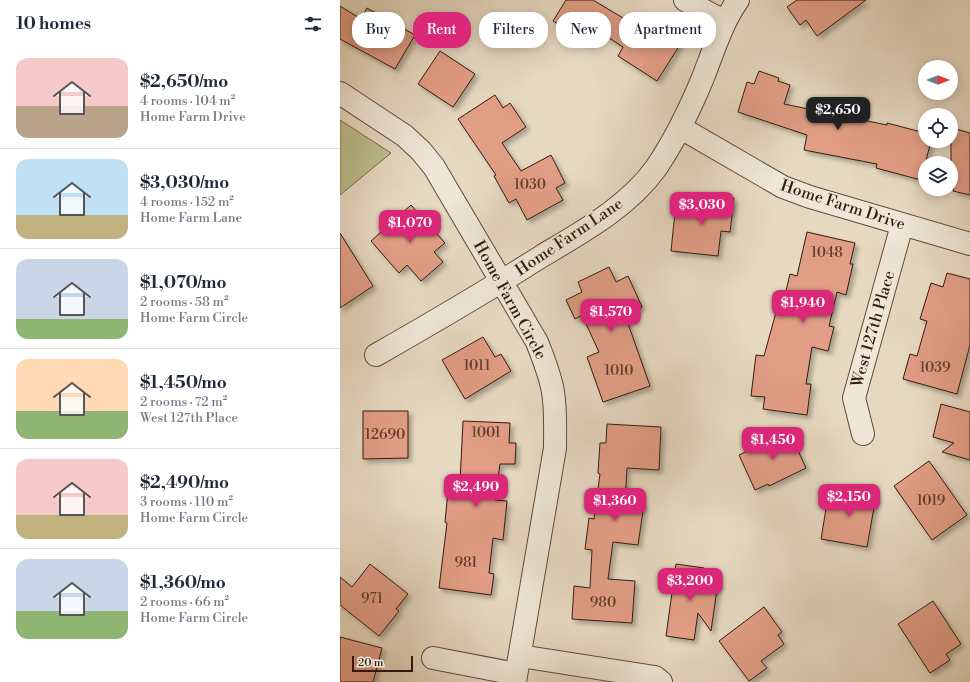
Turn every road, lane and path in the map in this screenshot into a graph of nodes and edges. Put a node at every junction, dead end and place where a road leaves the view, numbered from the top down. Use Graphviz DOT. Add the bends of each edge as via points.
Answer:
graph roads {
  1 [pos="685,0"];
  2 [pos="738,0"];
  3 [pos="725,22"];
  4 [pos="340,93"];
  5 [pos="681,128"];
  6 [pos="902,225"];
  7 [pos="970,244"];
  8 [pos="502,281"];
  9 [pos="376,355"];
  10 [pos="863,434"];
  11 [pos="433,658"];
  12 [pos="517,671"];
  13 [pos="661,682"];
  1 -- 3 [label="street"];
  2 -- 3 [label="street, Home Farm Lane"];
  3 -- 5 [label="street, Home Farm Lane"];
  4 -- 8 [label="street, Home Farm Circle" via="387,124 421,151 434,166"];
  5 -- 6 [label="street, Home Farm Drive" via="783,187"];
  5 -- 8 [label="street, Home Farm Lane" via="655,169 623,202 583,231"];
  6 -- 7 [label="street, Home Farm Drive"];
  6 -- 10 [label="street, West 127th Place" via="854,398"];
  8 -- 9 [label="street, Home Farm Lane"];
  8 -- 12 [label="street, Home Farm Circle" via="545,361 553,392 555,417 552,471"];
  11 -- 12 [label="street"];
  12 -- 13 [label="street" via="655,678"];
}
